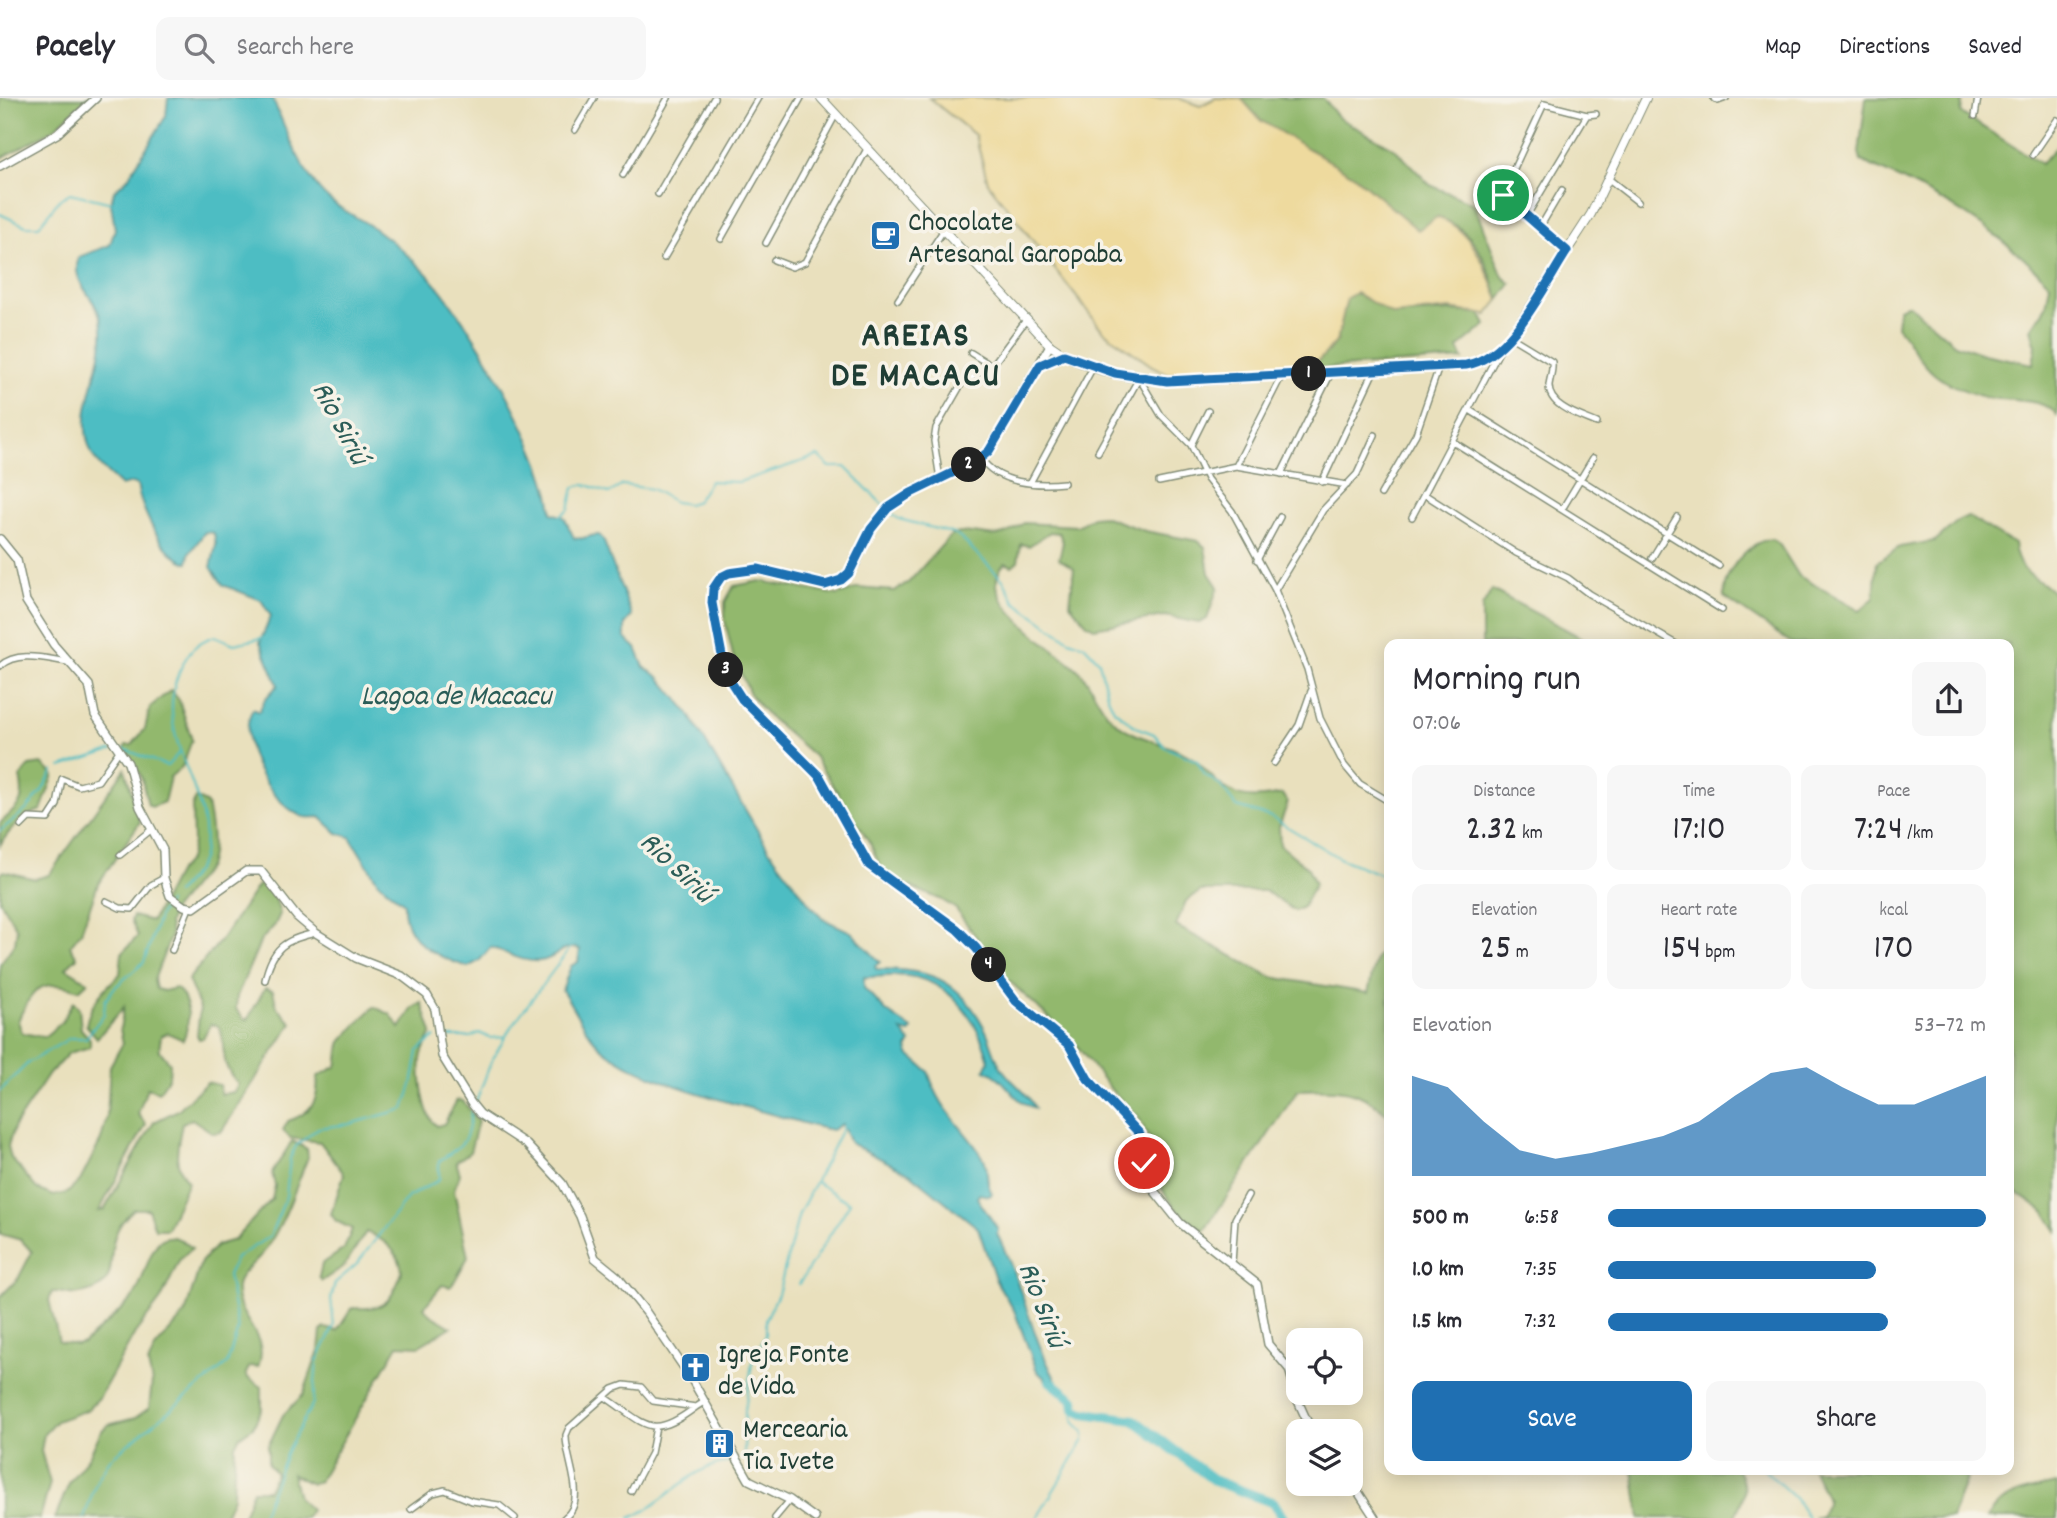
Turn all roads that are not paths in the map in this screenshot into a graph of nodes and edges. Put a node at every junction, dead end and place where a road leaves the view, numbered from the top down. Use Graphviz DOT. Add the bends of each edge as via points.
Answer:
graph roads {
  1 [pos="96,98"];
  2 [pos="594,98"];
  3 [pos="668,98"];
  4 [pos="714,98"];
  5 [pos="758,98"];
  6 [pos="801,98"];
  7 [pos="821,98"];
  8 [pos="1646,98"];
  9 [pos="1714,98"];
  10 [pos="1726,98"];
  11 [pos="1978,98"];
  12 [pos="836,114"];
  13 [pos="1596,114"];
  14 [pos="1587,115"];
  15 [pos="1975,116"];
  16 [pos="2057,120"];
  17 [pos="575,130"];
  18 [pos="867,149"];
  19 [pos="2034,155"];
  20 [pos="0,166"];
  21 [pos="623,175"];
  22 [pos="1610,180"];
  23 [pos="1562,190"];
  24 [pos="657,194"];
  25 [pos="1638,202"];
  26 [pos="1525,217"];
  27 [pos="1539,229"];
  28 [pos="943,232"];
  29 [pos="722,239"];
  30 [pos="766,243"];
  31 [pos="1567,251"];
  32 [pos="664,258"];
  33 [pos="774,260"];
  34 [pos="898,300"];
  35 [pos="1026,320"];
  36 [pos="1511,337"];
  37 [pos="1051,345"];
  38 [pos="1501,348"];
  39 [pos="971,353"];
  40 [pos="1064,355"];
  41 [pos="1478,363"];
  42 [pos="1040,365"];
  43 [pos="992,366"];
  44 [pos="1094,367"];
  45 [pos="1439,367"];
  46 [pos="1375,370"];
  47 [pos="1491,370"];
  48 [pos="1331,373"];
  49 [pos="1282,375"];
  50 [pos="1139,379"];
  51 [pos="1209,411"];
  52 [pos="1471,411"];
  53 [pos="1597,423"];
  54 [pos="1375,435"];
  55 [pos="1452,441"];
  56 [pos="1191,445"];
  57 [pos="1098,452"];
  58 [pos="981,458"];
  59 [pos="1593,458"];
  60 [pos="1236,466"];
  61 [pos="1205,472"];
  62 [pos="1281,474"];
  63 [pos="940,479"];
  64 [pos="1580,480"];
  65 [pos="1159,481"];
  66 [pos="1322,482"];
  67 [pos="1030,483"];
  68 [pos="1064,483"];
  69 [pos="1347,485"];
  70 [pos="1381,494"];
  71 [pos="1424,494"];
  72 [pos="1564,506"];
  73 [pos="1280,517"];
  74 [pos="1412,517"];
  75 [pos="1677,517"];
  76 [pos="1666,533"];
  77 [pos="0,539"];
  78 [pos="1652,558"];
  79 [pos="1257,560"];
  80 [pos="1719,566"];
  81 [pos="1275,590"];
  82 [pos="1722,610"];
  83 [pos="1667,639"];
  84 [pos="68,662"];
  85 [pos="0,666"];
  86 [pos="1311,691"];
  87 [pos="119,751"];
  88 [pos="1274,763"];
  89 [pos="1384,798"];
  90 [pos="21,826"];
  91 [pos="152,829"];
  92 [pos="120,855"];
  93 [pos="164,878"];
  94 [pos="106,901"];
  95 [pos="189,908"];
  96 [pos="316,933"];
  97 [pos="172,950"];
  98 [pos="265,980"];
  99 [pos="1248,1195"];
  100 [pos="1233,1263"];
  101 [pos="605,1397"];
  102 [pos="704,1402"];
  103 [pos="696,1407"];
  104 [pos="1306,1419"];
  105 [pos="656,1427"];
  106 [pos="631,1490"];
  107 [pos="1361,1496"];
  108 [pos="790,1500"];
  109 [pos="411,1509"];
  110 [pos="516,1518"];
  111 [pos="564,1518"];
  112 [pos="775,1518"];
  113 [pos="816,1518"];
  114 [pos="1375,1518"];
  1 -- 20 [label="street" via="57,134"];
  2 -- 17 [label="street"];
  3 -- 21 [label="street"];
  4 -- 24 [label="street"];
  5 -- 32 [label="street"];
  6 -- 29 [label="street"];
  7 -- 12 [label="main road"];
  8 -- 22 [label="main road"];
  9 -- 10 [label="street" via="1718,102"];
  11 -- 15 [label="street"];
  12 -- 18 [label="main road"];
  12 -- 30 [label="street"];
  13 -- 14 [label="street"];
  14 -- 26 [label="street"];
  14 -- 26 [label="street" via="1544,104 1503,195"];
  16 -- 19 [label="street"];
  18 -- 28 [label="main road"];
  18 -- 33 [label="street" via="805,262 792,267"];
  22 -- 25 [label="street"];
  22 -- 31 [label="main road"];
  23 -- 27 [label="street"];
  26 -- 27 [label="street"];
  27 -- 31 [label="street"];
  28 -- 34 [label="street"];
  28 -- 35 [label="main road"];
  31 -- 36 [label="main road"];
  35 -- 37 [label="main road"];
  35 -- 43 [label="street"];
  36 -- 38 [label="main road"];
  36 -- 53 [label="street" via="1552,362 1549,388 1554,399"];
  37 -- 40 [label="main road"];
  37 -- 42 [label="street"];
  38 -- 41 [label="main road"];
  38 -- 47 [label="street"];
  39 -- 43 [label="street"];
  40 -- 42 [label="main road"];
  40 -- 44 [label="main road"];
  41 -- 45 [label="main road"];
  41 -- 47 [label="street"];
  42 -- 58 [label="street" via="993,446"];
  43 -- 63 [label="street" via="962,383 936,428"];
  44 -- 50 [label="main road"];
  44 -- 67 [label="street"];
  45 -- 46 [label="main road"];
  45 -- 70 [label="street" via="1416,434"];
  46 -- 48 [label="main road"];
  46 -- 66 [label="street"];
  47 -- 52 [label="street"];
  48 -- 49 [label="main road"];
  48 -- 62 [label="street"];
  49 -- 50 [label="main road"];
  49 -- 60 [label="street"];
  50 -- 56 [label="street" via="1161,415"];
  50 -- 57 [label="street"];
  51 -- 56 [label="street"];
  52 -- 55 [label="street"];
  52 -- 64 [label="street"];
  54 -- 69 [label="street"];
  55 -- 71 [label="street"];
  55 -- 82 [label="street"];
  56 -- 61 [label="street"];
  58 -- 63 [label="street"];
  58 -- 67 [label="street" via="997,474"];
  59 -- 64 [label="street"];
  60 -- 61 [label="street"];
  60 -- 62 [label="street"];
  61 -- 65 [label="street"];
  61 -- 79 [label="street" via="1233,511"];
  62 -- 66 [label="street"];
  63 -- 100 [label="street" via="888,508 871,529 849,573 834,583 816,584 758,569 721,577 713,589 712,603 724,666 742,699 820,777 869,865 957,929 1016,1001 1069,1045 1088,1079 1140,1134 1145,1174 1152,1188 1180,1223"];
  64 -- 72 [label="street"];
  64 -- 76 [label="street"];
  66 -- 69 [label="street"];
  67 -- 68 [label="street"];
  69 -- 81 [label="street" via="1319,516"];
  71 -- 74 [label="street"];
  71 -- 83 [label="street" via="1516,553 1568,578"];
  73 -- 79 [label="street"];
  75 -- 76 [label="street"];
  76 -- 78 [label="street"];
  76 -- 80 [label="street"];
  77 -- 84 [label="street" via="17,561 26,601"];
  79 -- 81 [label="street"];
  81 -- 86 [label="street" via="1307,669"];
  84 -- 85 [label="street" via="22,658"];
  84 -- 87 [label="street" via="89,685 95,715"];
  86 -- 88 [label="street" via="1299,725"];
  86 -- 89 [label="street" via="1320,718 1352,776"];
  87 -- 90 [label="street" via="98,781 79,786 62,779 57,805 48,819 29,818"];
  87 -- 91 [label="street" via="128,762 140,807"];
  91 -- 92 [label="street"];
  91 -- 93 [label="street" via="163,850"];
  93 -- 94 [label="street" via="151,885 132,909"];
  93 -- 95 [label="street" via="170,896"];
  95 -- 96 [label="street" via="253,869 268,877 297,917"];
  95 -- 97 [label="street"];
  96 -- 98 [label="street" via="295,938 278,949"];
  96 -- 102 [label="street" via="356,958 402,976 427,995 435,1009 442,1056 471,1103 526,1144 562,1182 595,1258 617,1276 646,1312"];
  99 -- 100 [label="street" via="1235,1219"];
  100 -- 104 [label="street" via="1257,1284 1268,1345 1289,1369"];
  101 -- 103 [label="street" via="616,1387 634,1384 653,1401"];
  101 -- 105 [label="street" via="640,1422"];
  101 -- 111 [label="street" via="566,1435 575,1489 574,1506"];
  102 -- 103 [label="street"];
  102 -- 108 [label="street" via="749,1480"];
  103 -- 105 [label="street" via="670,1426"];
  105 -- 106 [label="street" via="651,1453"];
  107 -- 114 [label="street"];
  108 -- 112 [label="street"];
  108 -- 113 [label="street"];
  109 -- 110 [label="street" via="445,1490 472,1501 499,1504"];
}
